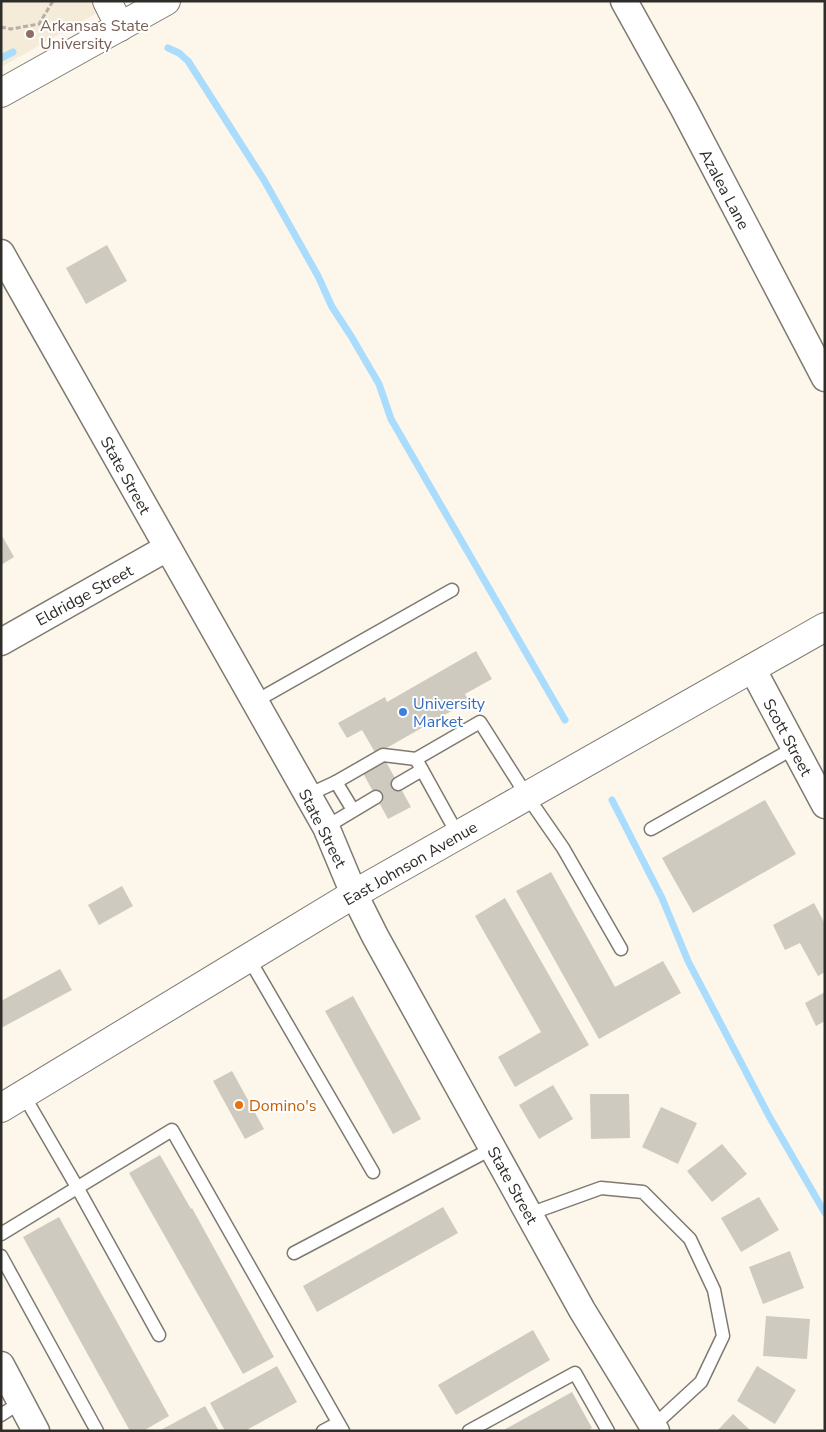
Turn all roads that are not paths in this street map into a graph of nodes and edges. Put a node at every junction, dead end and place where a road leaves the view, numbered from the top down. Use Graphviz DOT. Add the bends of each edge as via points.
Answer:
graph roads {
  1 [pos="107,1"];
  2 [pos="166,1"];
  3 [pos="624,1"];
  4 [pos="120,27"];
  5 [pos="1,93"];
  6 [pos="1,253"];
  7 [pos="825,378"];
  8 [pos="167,548"];
  9 [pos="452,590"];
  10 [pos="825,627"];
  11 [pos="1,642"];
  12 [pos="752,668"];
  13 [pos="256,701"];
  14 [pos="794,748"];
  15 [pos="416,759"];
  16 [pos="422,770"];
  17 [pos="336,782"];
  18 [pos="398,784"];
  19 [pos="308,796"];
  20 [pos="527,796"];
  21 [pos="376,797"];
  22 [pos="825,806"];
  23 [pos="353,810"];
  24 [pos="326,827"];
  25 [pos="651,829"];
  26 [pos="458,835"];
  27 [pos="354,894"];
  28 [pos="621,950"];
  29 [pos="248,957"];
  30 [pos="12,1101"];
  31 [pos="493,1148"];
  32 [pos="373,1172"];
  33 [pos="77,1187"];
  34 [pos="529,1214"];
  35 [pos="1,1234"];
  36 [pos="294,1253"];
  37 [pos="1,1256"];
  38 [pos="159,1334"];
  39 [pos="1,1365"];
  40 [pos="11,1408"];
  41 [pos="340,1427"];
  42 [pos="652,1429"];
  43 [pos="36,1431"];
  44 [pos="97,1431"];
  45 [pos="323,1431"];
  46 [pos="470,1431"];
  47 [pos="608,1431"];
  1 -- 4 [label="main road"];
  2 -- 4 [label="main road"];
  3 -- 7 [label="street, Azalea Lane"];
  4 -- 5 [label="main road"];
  6 -- 8 [label="street, State Street"];
  8 -- 11 [label="street, Eldridge Street"];
  8 -- 13 [label="street, State Street"];
  9 -- 13 [label="lane"];
  10 -- 12 [label="main road, East Johnson Avenue"];
  12 -- 14 [label="street, Scott Street"];
  12 -- 20 [label="main road, East Johnson Avenue"];
  13 -- 19 [label="street, State Street"];
  14 -- 22 [label="street, Scott Street"];
  14 -- 25 [label="lane"];
  15 -- 16 [label="lane"];
  15 -- 17 [label="lane" via="382,755"];
  15 -- 20 [label="lane" via="480,722"];
  16 -- 18 [label="lane"];
  16 -- 26 [label="lane"];
  17 -- 19 [label="lane"];
  17 -- 23 [label="lane"];
  19 -- 24 [label="street, State Street"];
  20 -- 26 [label="main road, East Johnson Avenue"];
  20 -- 28 [label="lane" via="562,848"];
  21 -- 23 [label="lane"];
  23 -- 24 [label="lane"];
  24 -- 27 [label="street, State Street"];
  26 -- 27 [label="main road, East Johnson Avenue"];
  27 -- 29 [label="main road, East Johnson Avenue"];
  27 -- 31 [label="street, State Street"];
  29 -- 30 [label="main road, East Johnson Avenue"];
  29 -- 32 [label="lane"];
  30 -- 33 [label="lane"];
  31 -- 34 [label="street, State Street"];
  31 -- 36 [label="lane"];
  33 -- 35 [label="lane"];
  33 -- 38 [label="lane"];
  33 -- 41 [label="lane" via="172,1130"];
  34 -- 42 [label="street, State Street"];
  34 -- 42 [label="lane" via="602,1188 643,1192 690,1239 714,1290 723,1336 701,1382"];
  37 -- 44 [label="lane"];
  39 -- 40 [label="street"];
  40 -- 43 [label="street"];
  41 -- 45 [label="lane"];
  46 -- 47 [label="lane" via="575,1373"];
}
